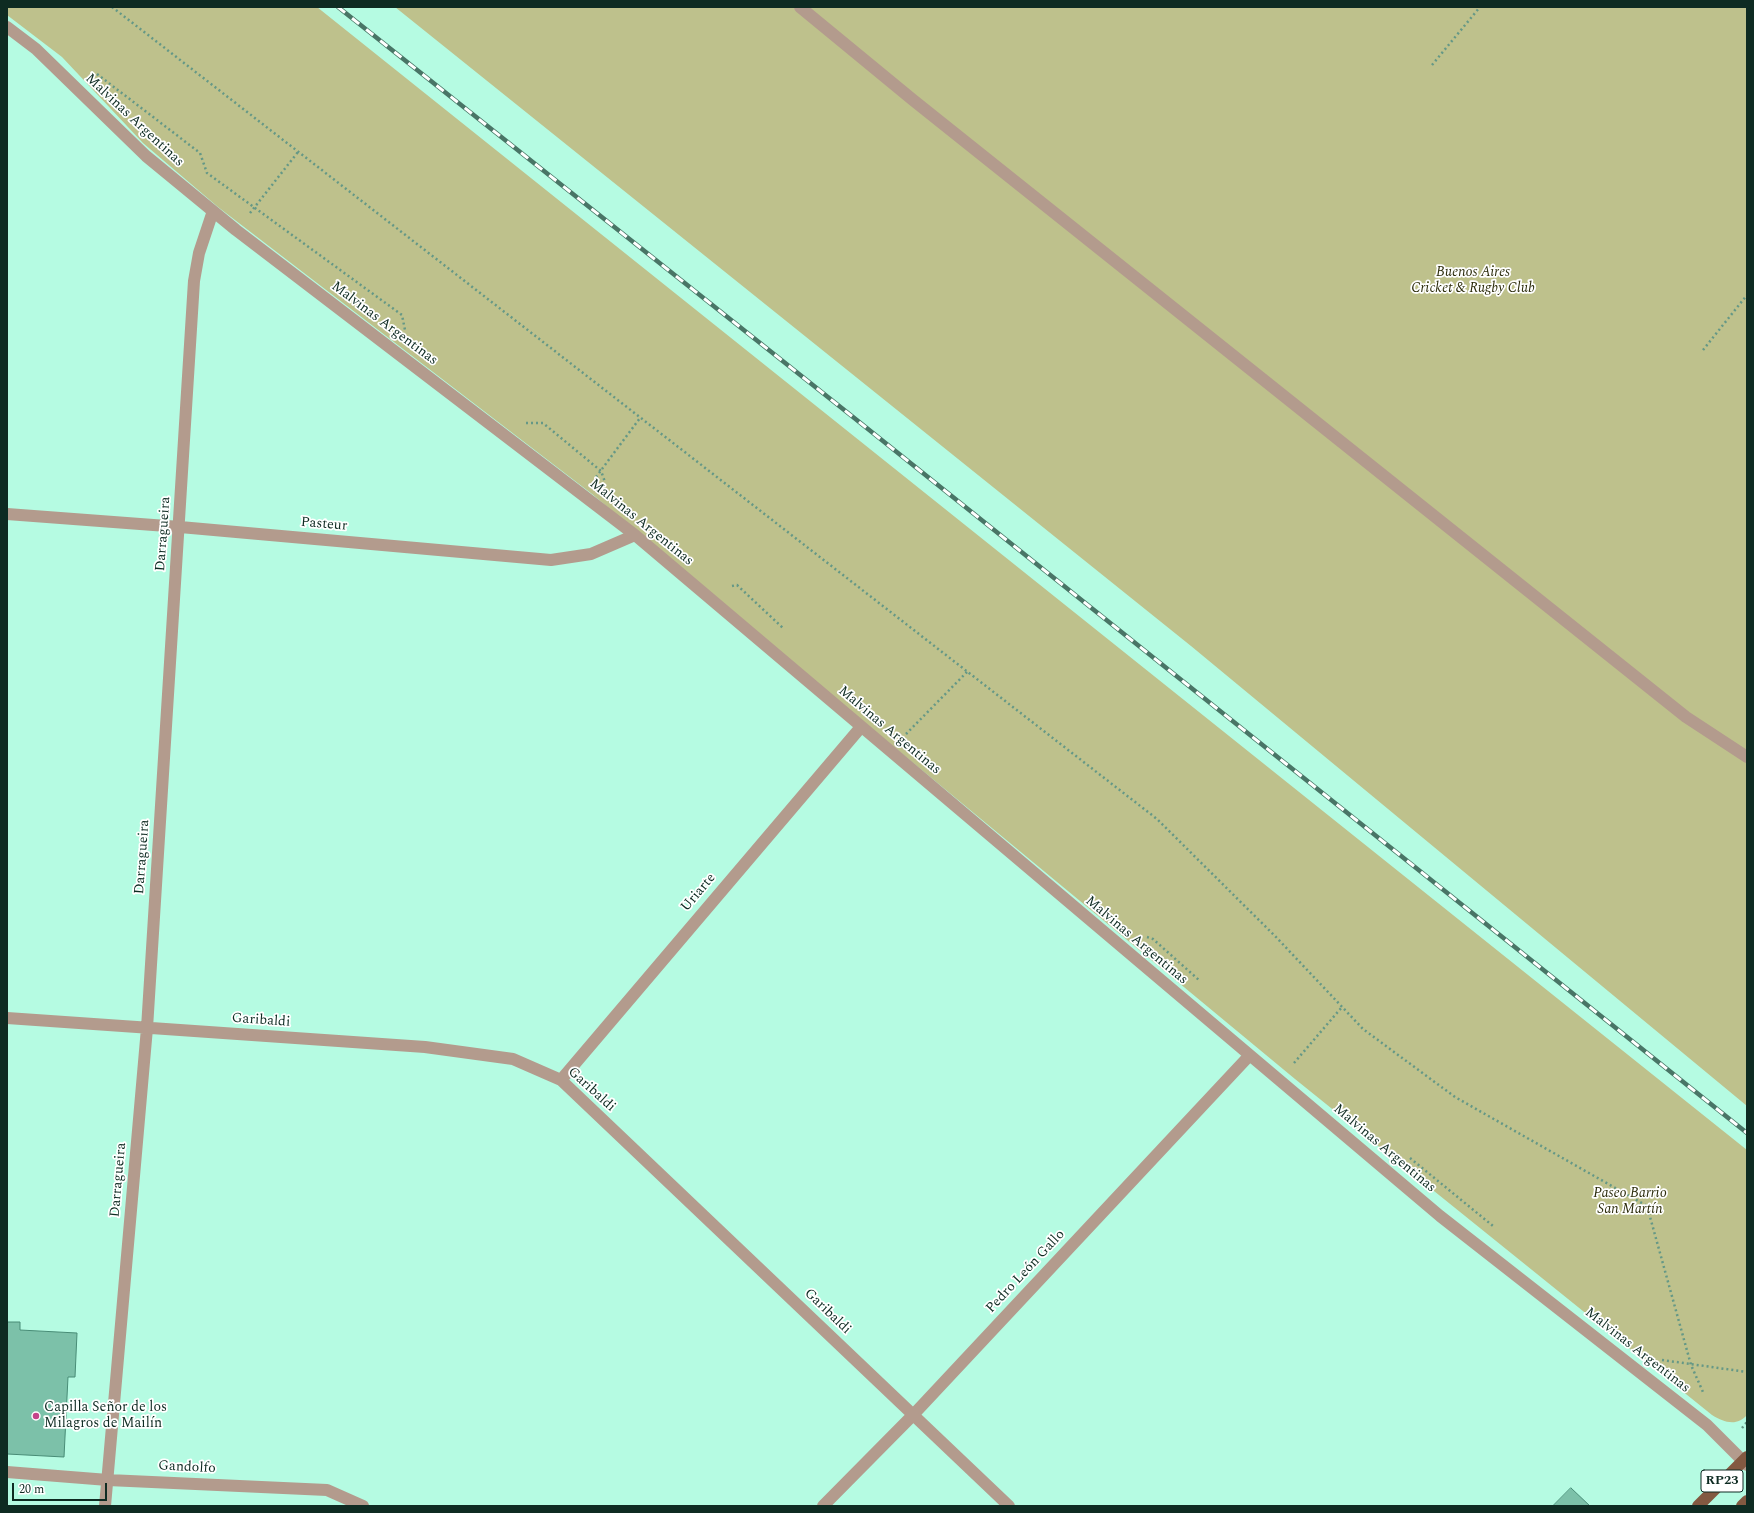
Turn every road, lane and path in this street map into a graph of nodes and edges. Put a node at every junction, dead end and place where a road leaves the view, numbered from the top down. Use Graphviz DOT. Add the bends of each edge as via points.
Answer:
graph roads {
  1 [pos="112,7"];
  2 [pos="800,7"];
  3 [pos="1480,7"];
  4 [pos="7,27"];
  5 [pos="1432,65"];
  6 [pos="298,152"];
  7 [pos="213,211"];
  8 [pos="236,230"];
  9 [pos="1747,295"];
  10 [pos="1703,350"];
  11 [pos="640,418"];
  12 [pos="583,495"];
  13 [pos="7,514"];
  14 [pos="180,527"];
  15 [pos="635,535"];
  16 [pos="967,672"];
  17 [pos="861,726"];
  18 [pos="902,738"];
  19 [pos="1747,757"];
  20 [pos="1342,1007"];
  21 [pos="7,1018"];
  22 [pos="147,1028"];
  23 [pos="1249,1056"];
  24 [pos="561,1080"];
  25 [pos="1279,1080"];
  26 [pos="914,1414"];
  27 [pos="1707,1425"];
  28 [pos="1745,1461"];
  29 [pos="7,1472"];
  30 [pos="108,1480"];
  31 [pos="1747,1501"];
  32 [pos="106,1506"];
  33 [pos="363,1506"];
  34 [pos="823,1506"];
  35 [pos="1009,1506"];
  36 [pos="1698,1506"];
  37 [pos="1742,1506"];
  1 -- 6 [label="path"];
  2 -- 19 [label="street" via="919,105 1686,717"];
  3 -- 5 [label="path"];
  4 -- 7 [label="street, Malvinas Argentinas" via="36,49 146,156"];
  6 -- 8 [label="path"];
  6 -- 11 [label="path"];
  7 -- 8 [label="street, Malvinas Argentinas"];
  7 -- 14 [label="street, Darragueira" via="199,253 194,282"];
  8 -- 12 [label="street, Malvinas Argentinas"];
  9 -- 10 [label="path"];
  11 -- 12 [label="path"];
  11 -- 16 [label="path"];
  12 -- 15 [label="street, Malvinas Argentinas"];
  13 -- 14 [label="street, Pasteur"];
  14 -- 15 [label="street, Pasteur" via="551,560 591,554"];
  14 -- 22 [label="street, Darragueira"];
  15 -- 17 [label="street, Malvinas Argentinas"];
  16 -- 18 [label="path"];
  16 -- 20 [label="path" via="1157,819 1276,937"];
  17 -- 23 [label="street, Malvinas Argentinas"];
  17 -- 24 [label="street, Uriarte"];
  20 -- 25 [label="path"];
  20 -- 27 [label="path" via="1363,1029 1455,1097 1647,1206 1690,1365 1714,1416"];
  21 -- 22 [label="street, Garibaldi"];
  22 -- 24 [label="street, Garibaldi" via="425,1047 513,1059"];
  22 -- 30 [label="street, Darragueira"];
  23 -- 25 [label="street, Malvinas Argentinas"];
  23 -- 26 [label="street, Pedro León Gallo"];
  24 -- 26 [label="street, Garibaldi"];
  25 -- 27 [label="street, Malvinas Argentinas" via="1440,1216"];
  26 -- 34 [label="street, Pedro León Gallo"];
  26 -- 35 [label="street, Garibaldi"];
  27 -- 28 [label="street, Malvinas Argentinas"];
  28 -- 36 [label="main road, RP23"];
  29 -- 30 [label="street, Gandolfo"];
  30 -- 32 [label="street, Darragueira"];
  30 -- 33 [label="street, Gandolfo" via="327,1490"];
  31 -- 37 [label="main road, RP23"];
}
